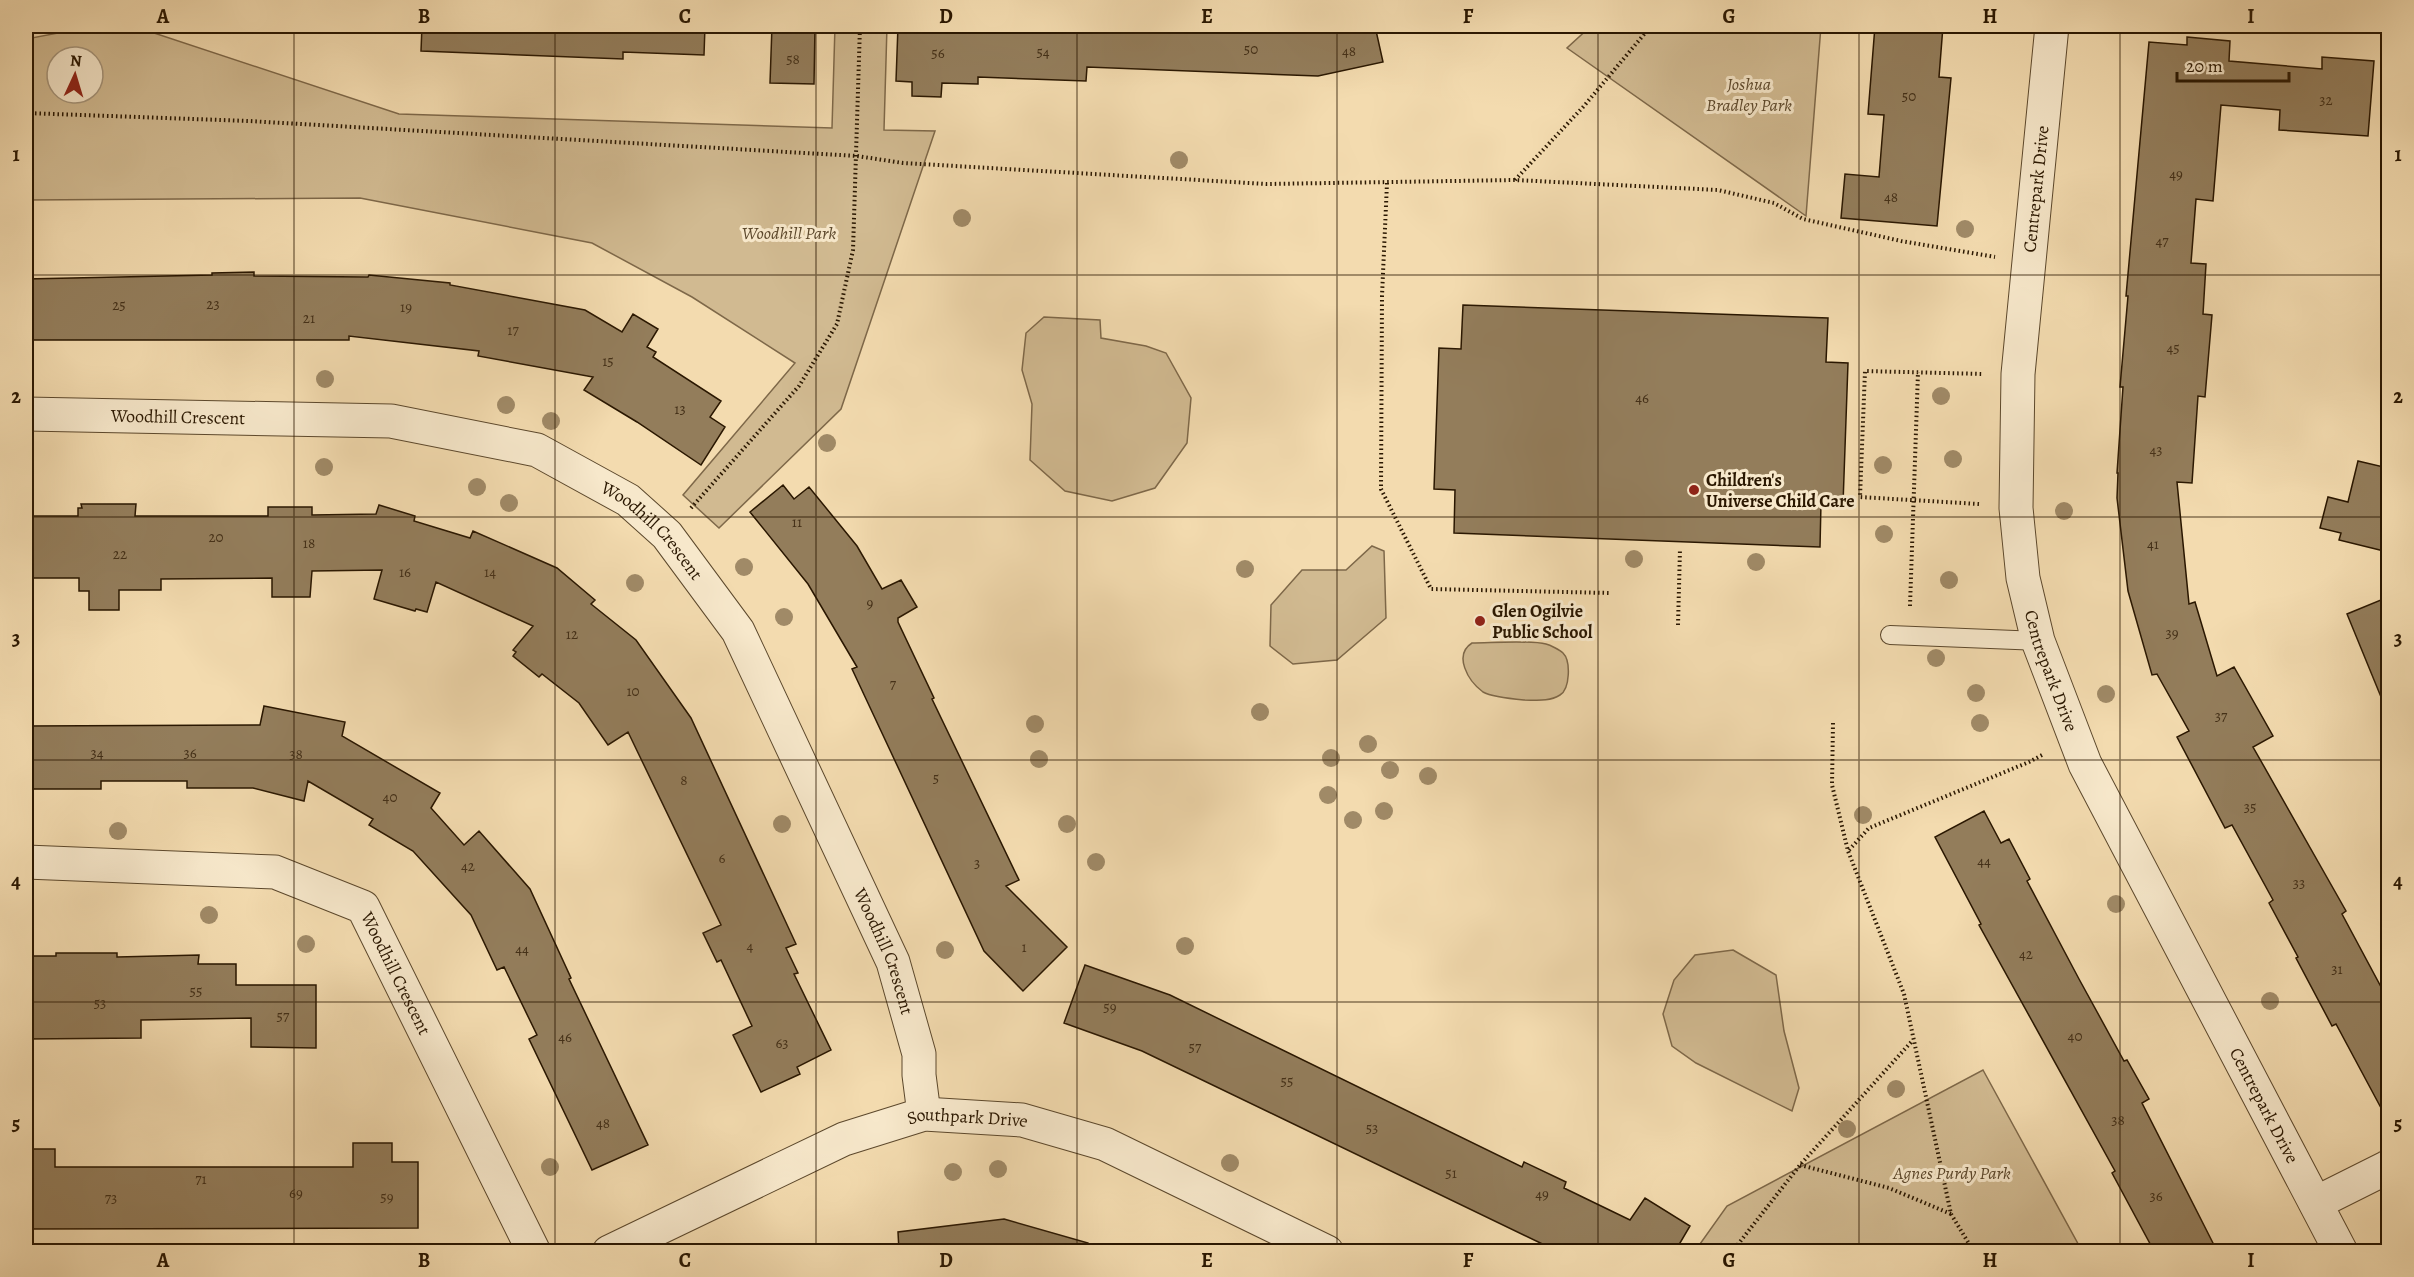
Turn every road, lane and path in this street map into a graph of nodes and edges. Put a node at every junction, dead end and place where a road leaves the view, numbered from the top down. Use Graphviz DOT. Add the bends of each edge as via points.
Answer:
graph roads {
  1 [pos="860,26"];
  2 [pos="1651,26"];
  3 [pos="2052,26"];
  4 [pos="26,113"];
  5 [pos="857,156"];
  6 [pos="1515,180"];
  7 [pos="1387,183"];
  8 [pos="2028,261"];
  9 [pos="1918,372"];
  10 [pos="2018,374"];
  11 [pos="26,414"];
  12 [pos="1914,501"];
  13 [pos="2016,508"];
  14 [pos="667,535"];
  15 [pos="1680,549"];
  16 [pos="1610,593"];
  17 [pos="1910,606"];
  18 [pos="1678,625"];
  19 [pos="1890,635"];
  20 [pos="2038,641"];
  21 [pos="1833,723"];
  22 [pos="2074,737"];
  23 [pos="1848,851"];
  24 [pos="26,862"];
  25 [pos="1914,1040"];
  26 [pos="924,1114"];
  27 [pos="1800,1165"];
  28 [pos="2388,1167"];
  29 [pos="2316,1203"];
  30 [pos="1951,1214"];
  31 [pos="1308,1247"];
  32 [pos="534,1251"];
  33 [pos="609,1251"];
  34 [pos="1732,1251"];
  35 [pos="1974,1251"];
  36 [pos="2341,1251"];
  1 -- 5 [label="path"];
  2 -- 6 [label="path"];
  3 -- 8 [label="street, Centrepark Drive"];
  4 -- 5 [label="path" via="261,122"];
  5 -- 7 [label="path" via="903,163 1267,184"];
  5 -- 14 [label="path" via="853,250 837,324 799,386"];
  6 -- 7 [label="path"];
  6 -- 8 [label="path" via="1718,190 1774,203 1803,219 1901,241"];
  7 -- 16 [label="path" via="1381,489 1431,589"];
  8 -- 10 [label="street, Centrepark Drive"];
  9 -- 10 [label="path"];
  9 -- 12 [label="path"];
  9 -- 12 [label="path" via="1865,371 1860,497"];
  10 -- 13 [label="street, Centrepark Drive"];
  11 -- 14 [label="street, Woodhill Crescent" via="391,421 537,450 628,500"];
  12 -- 13 [label="path"];
  12 -- 17 [label="path"];
  13 -- 20 [label="street, Centrepark Drive" via="2023,578"];
  14 -- 26 [label="street, Woodhill Crescent" via="738,631 893,962 919,1054"];
  15 -- 18 [label="path"];
  19 -- 20 [label="lane"];
  20 -- 22 [label="street, Centrepark Drive"];
  21 -- 23 [label="path" via="1832,785"];
  22 -- 23 [label="path" via="2029,762 1869,828"];
  22 -- 29 [label="street, Centrepark Drive"];
  23 -- 25 [label="path" via="1904,994"];
  24 -- 32 [label="street, Woodhill Crescent" via="275,872 363,907"];
  25 -- 27 [label="path"];
  25 -- 30 [label="path"];
  26 -- 31 [label="street, Southpark Drive" via="1022,1120 1105,1144"];
  26 -- 33 [label="street, Southpark Drive" via="844,1139"];
  27 -- 30 [label="path" via="1888,1188"];
  27 -- 34 [label="path"];
  28 -- 29 [label="street"];
  29 -- 36 [label="street, Centrepark Drive"];
  30 -- 35 [label="path"];
}
